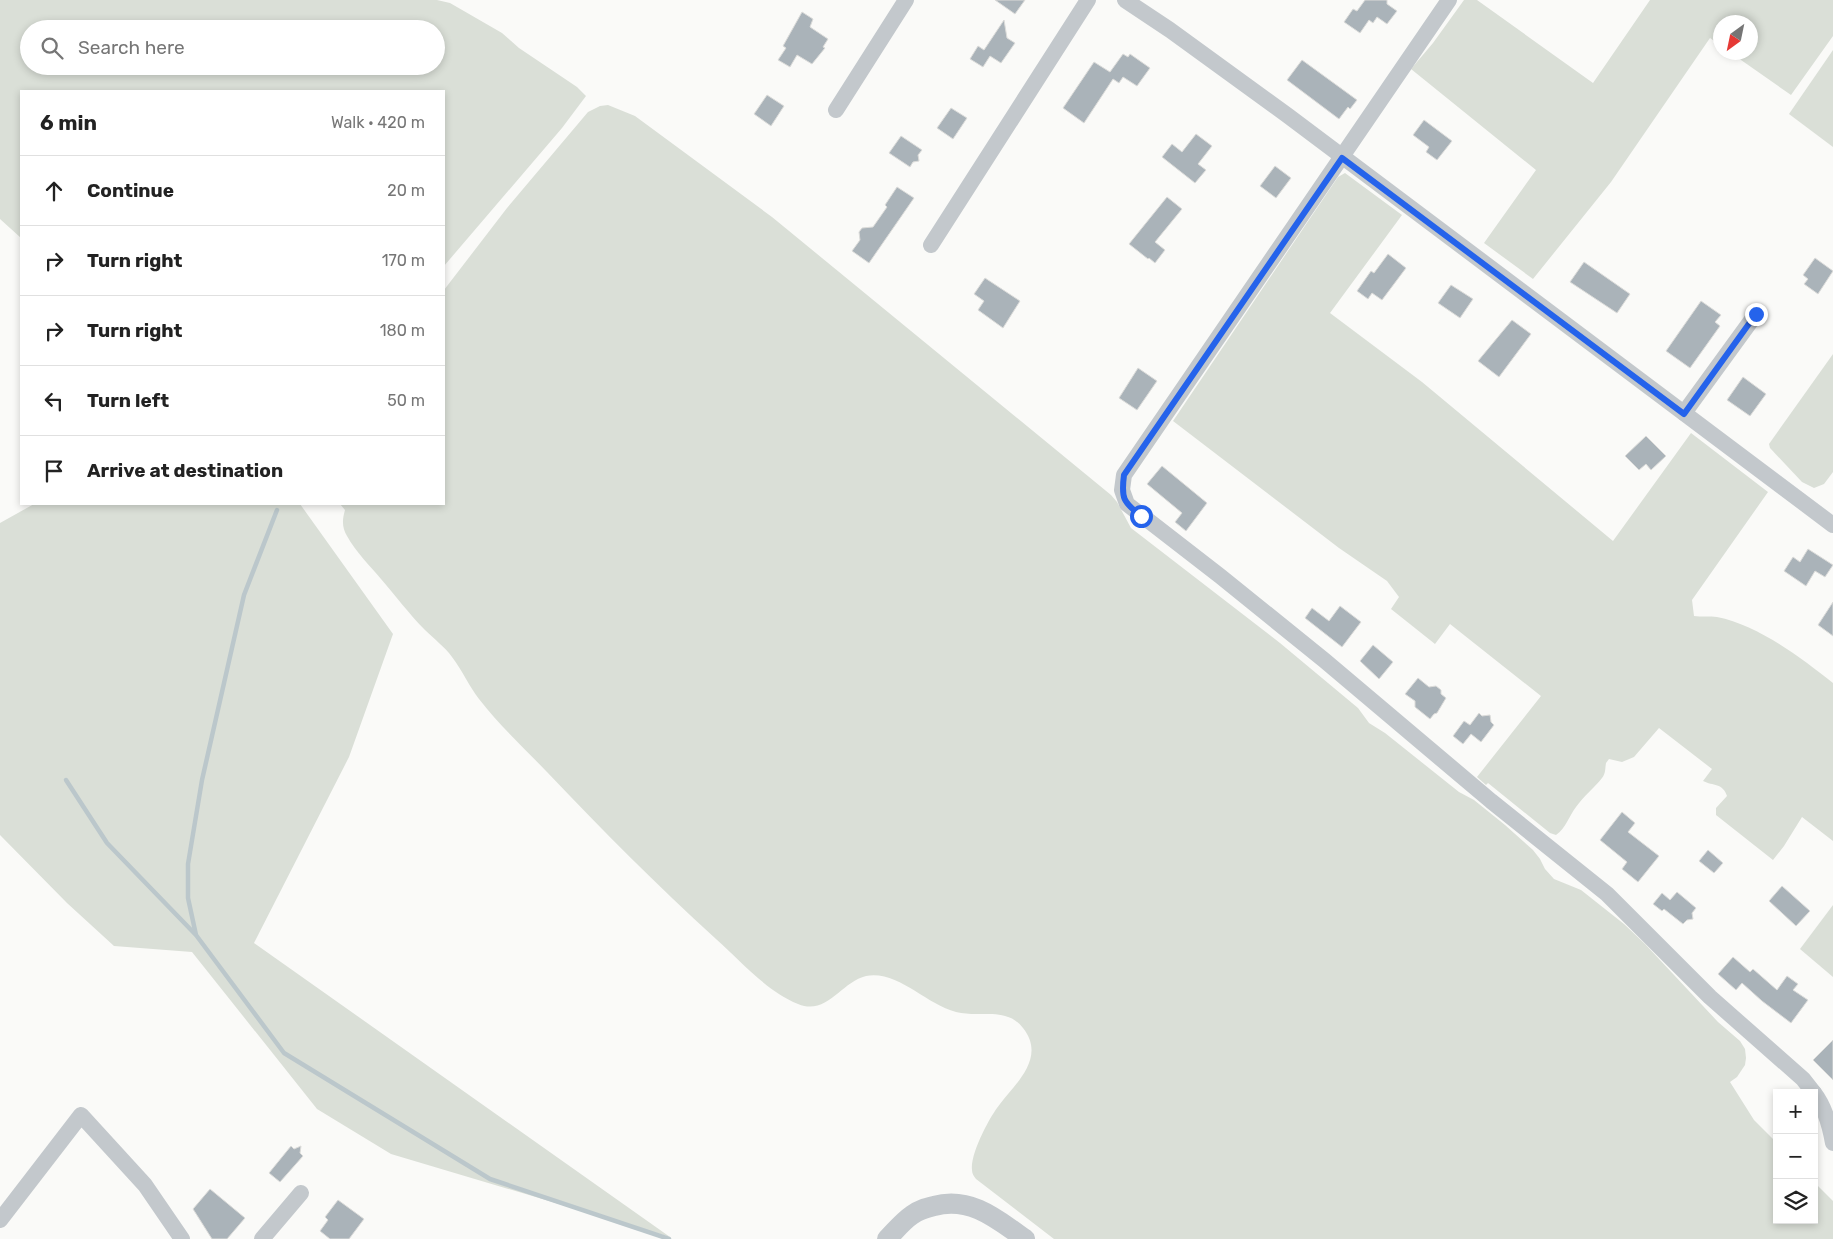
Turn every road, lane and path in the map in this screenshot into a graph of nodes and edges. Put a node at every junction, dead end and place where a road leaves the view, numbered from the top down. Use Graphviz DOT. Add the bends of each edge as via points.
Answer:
graph roads {
  1 [pos="906,0"];
  2 [pos="1088,0"];
  3 [pos="1125,0"];
  4 [pos="1449,0"];
  5 [pos="836,110"];
  6 [pos="1342,158"];
  7 [pos="931,245"];
  8 [pos="1756,314"];
  9 [pos="1684,414"];
  10 [pos="1833,526"];
  11 [pos="1811,1089"];
  12 [pos="1818,1098"];
  13 [pos="1833,1143"];
  14 [pos="300,1192"];
  15 [pos="0,1220"];
  16 [pos="182,1239"];
  17 [pos="262,1239"];
  18 [pos="887,1239"];
  19 [pos="1025,1239"];
  1 -- 5 [label="street"];
  2 -- 7 [label="street"];
  3 -- 6 [label="street"];
  4 -- 6 [label="street"];
  6 -- 9 [label="street"];
  6 -- 11 [label="street" via="1124,475 1122,490 1126,504 1220,576 1607,894 1710,997"];
  8 -- 9 [label="street"];
  9 -- 10 [label="street"];
  12 -- 13 [label="street"];
  14 -- 17 [label="street"];
  15 -- 16 [label="street" via="81,1115 145,1185"];
  18 -- 19 [label="street" via="921,1210 958,1203 986,1212"];
}
